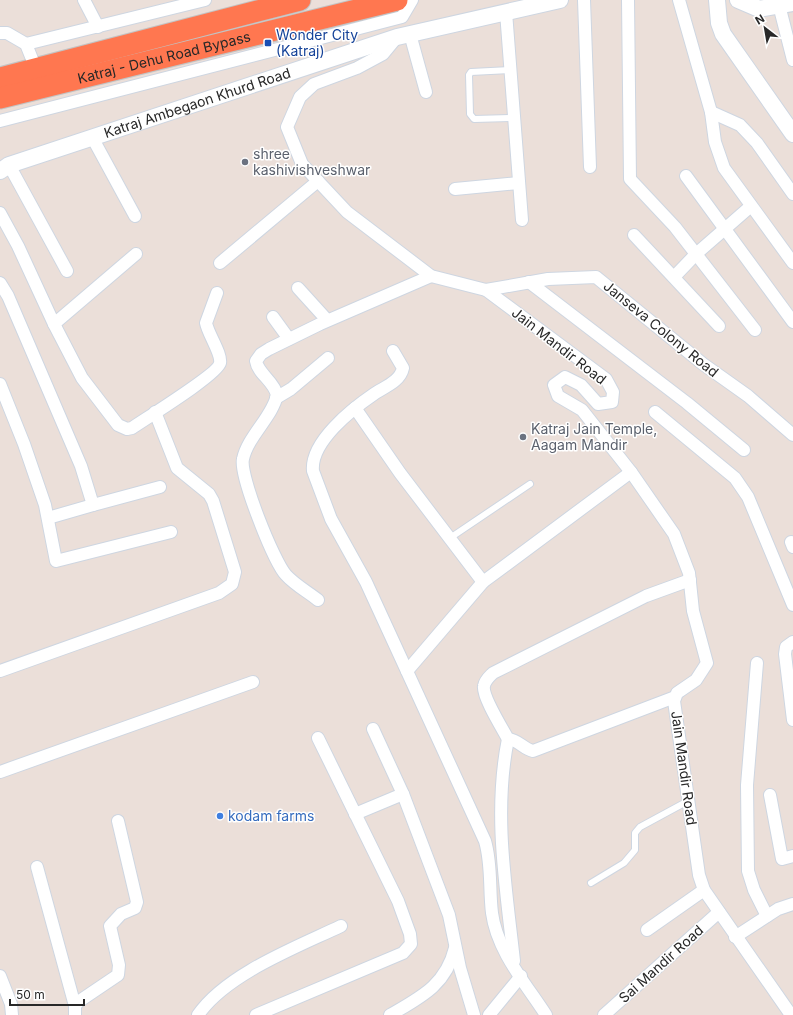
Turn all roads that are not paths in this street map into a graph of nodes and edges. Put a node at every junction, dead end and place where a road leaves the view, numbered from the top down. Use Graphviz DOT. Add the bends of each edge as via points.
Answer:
graph roads {
  1 [pos="84,0"];
  2 [pos="205,0"];
  3 [pos="398,0"];
  4 [pos="412,0"];
  5 [pos="560,0"];
  6 [pos="584,0"];
  7 [pos="628,0"];
  8 [pos="679,0"];
  9 [pos="717,0"];
  10 [pos="738,0"];
  11 [pos="287,2"];
  12 [pos="786,4"];
  13 [pos="506,12"];
  14 [pos="98,27"];
  15 [pos="288,27"];
  16 [pos="0,33"];
  17 [pos="404,35"];
  18 [pos="26,44"];
  19 [pos="155,59"];
  20 [pos="793,60"];
  21 [pos="511,70"];
  22 [pos="0,78"];
  23 [pos="32,80"];
  24 [pos="162,80"];
  25 [pos="426,92"];
  26 [pos="0,98"];
  27 [pos="711,112"];
  28 [pos="514,118"];
  29 [pos="0,121"];
  30 [pos="793,134"];
  31 [pos="92,137"];
  32 [pos="590,167"];
  33 [pos="5,168"];
  34 [pos="686,176"];
  35 [pos="318,181"];
  36 [pos="519,183"];
  37 [pos="455,189"];
  38 [pos="793,194"];
  39 [pos="751,206"];
  40 [pos="0,213"];
  41 [pos="135,216"];
  42 [pos="522,220"];
  43 [pos="725,229"];
  44 [pos="634,235"];
  45 [pos="136,254"];
  46 [pos="696,254"];
  47 [pos="220,263"];
  48 [pos="793,263"];
  49 [pos="67,272"];
  50 [pos="431,276"];
  51 [pos="674,277"];
  52 [pos="529,282"];
  53 [pos="0,283"];
  54 [pos="298,288"];
  55 [pos="486,290"];
  56 [pos="217,293"];
  57 [pos="273,317"];
  58 [pos="327,320"];
  59 [pos="793,322"];
  60 [pos="54,324"];
  61 [pos="719,326"];
  62 [pos="755,330"];
  63 [pos="290,339"];
  64 [pos="393,351"];
  65 [pos="328,358"];
  66 [pos="0,384"];
  67 [pos="276,398"];
  68 [pos="355,408"];
  69 [pos="155,412"];
  70 [pos="655,412"];
  71 [pos="793,435"];
  72 [pos="744,450"];
  73 [pos="631,472"];
  74 [pos="530,484"];
  75 [pos="160,487"];
  76 [pos="93,505"];
  77 [pos="48,518"];
  78 [pos="171,532"];
  79 [pos="450,538"];
  80 [pos="690,580"];
  81 [pos="484,582"];
  82 [pos="318,600"];
  83 [pos="793,605"];
  84 [pos="793,642"];
  85 [pos="757,663"];
  86 [pos="0,671"];
  87 [pos="407,671"];
  88 [pos="253,682"];
  89 [pos="675,697"];
  90 [pos="793,720"];
  91 [pos="373,729"];
  92 [pos="318,738"];
  93 [pos="508,739"];
  94 [pos="0,772"];
  95 [pos="403,794"];
  96 [pos="770,795"];
  97 [pos="688,801"];
  98 [pos="355,814"];
  99 [pos="118,821"];
  100 [pos="793,856"];
  101 [pos="37,867"];
  102 [pos="591,883"];
  103 [pos="704,890"];
  104 [pos="793,904"];
  105 [pos="719,912"];
  106 [pos="767,916"];
  107 [pos="341,926"];
  108 [pos="647,930"];
  109 [pos="735,937"];
  110 [pos="455,945"];
  111 [pos="517,971"];
  112 [pos="0,976"];
  113 [pos="75,1011"];
  114 [pos="12,1015"];
  115 [pos="198,1015"];
  116 [pos="256,1015"];
  117 [pos="390,1015"];
  118 [pos="474,1015"];
  119 [pos="489,1015"];
  120 [pos="546,1015"];
  121 [pos="604,1015"];
  122 [pos="791,1015"];
  1 -- 14 [label="street"];
  2 -- 14 [label="street"];
  3 -- 15 [label="highway, Katraj - Dehu Road Bypass"];
  4 -- 24 [label="street" via="402,17"];
  5 -- 13 [label="street, Katraj Ambegaon Khurd Road"];
  6 -- 32 [label="street"];
  7 -- 46 [label="street" via="630,179 675,227"];
  8 -- 27 [label="street"];
  9 -- 30 [label="street" via="719,23 723,34"];
  10 -- 12 [label="street" via="760,8"];
  11 -- 15 [label="street"];
  11 -- 23 [label="highway, Katraj - Dehu Road Bypass"];
  12 -- 20 [label="street"];
  13 -- 17 [label="street, Katraj Ambegaon Khurd Road"];
  13 -- 21 [label="street"];
  14 -- 18 [label="street"];
  15 -- 19 [label="highway, Katraj - Dehu Road Bypass"];
  16 -- 18 [label="street" via="12,35"];
  17 -- 25 [label="street"];
  17 -- 31 [label="street, Katraj Ambegaon Khurd Road"];
  17 -- 35 [label="street, Jain Mandir Road" via="383,54 357,68 314,84 300,97 287,127 302,164"];
  18 -- 23 [label="street"];
  19 -- 23 [label="highway, Katraj - Dehu Road Bypass"];
  19 -- 24 [label="street"];
  21 -- 28 [label="street"];
  21 -- 28 [label="lane" via="471,72 470,114 474,119"];
  22 -- 23 [label="highway, Katraj - Dehu Road Bypass"];
  23 -- 26 [label="highway, Katraj - Dehu Road Bypass"];
  24 -- 29 [label="street"];
  27 -- 38 [label="street" via="740,124 757,143"];
  27 -- 39 [label="street" via="715,142 724,168"];
  28 -- 36 [label="street"];
  31 -- 33 [label="street, Katraj Ambegaon Khurd Road"];
  31 -- 41 [label="street"];
  33 -- 49 [label="street"];
  34 -- 43 [label="street"];
  35 -- 47 [label="street"];
  35 -- 50 [label="street, Jain Mandir Road" via="347,212"];
  36 -- 37 [label="street"];
  36 -- 42 [label="street"];
  39 -- 43 [label="street"];
  39 -- 48 [label="street"];
  40 -- 60 [label="street"];
  43 -- 46 [label="street"];
  43 -- 59 [label="street"];
  44 -- 51 [label="street"];
  45 -- 60 [label="street"];
  46 -- 51 [label="street"];
  46 -- 62 [label="street"];
  50 -- 55 [label="street, Jain Mandir Road"];
  50 -- 58 [label="street"];
  51 -- 61 [label="street"];
  52 -- 55 [label="street, Janseva Colony Road"];
  52 -- 71 [label="street, Janseva Colony Road" via="596,277 703,364 748,396"];
  52 -- 72 [label="street"];
  53 -- 76 [label="street" via="8,296 81,466"];
  54 -- 58 [label="street"];
  55 -- 73 [label="street, Jain Mandir Road" via="606,379 613,392 612,402 598,404 581,385 565,377 554,385 558,396 582,410"];
  56 -- 69 [label="street" via="206,323 219,356 219,367"];
  57 -- 63 [label="street"];
  58 -- 63 [label="street"];
  60 -- 69 [label="street" via="82,378 118,425 127,429 132,428"];
  63 -- 67 [label="street" via="261,354 256,361 276,391"];
  64 -- 68 [label="street" via="403,368 399,377"];
  65 -- 67 [label="street" via="291,389"];
  66 -- 77 [label="street" via="24,444"];
  67 -- 82 [label="street" via="252,437 243,458 243,473 269,545 281,569"];
  68 -- 79 [label="street" via="400,473"];
  68 -- 87 [label="street" via="324,439 312,464 313,471 331,519 366,582"];
  69 -- 86 [label="street" via="177,468 209,494 213,501 235,572 232,584 219,593"];
  70 -- 83 [label="street" via="735,478 743,488"];
  73 -- 80 [label="street, Jain Mandir Road" via="674,534"];
  73 -- 81 [label="street"];
  74 -- 79 [label="lane"];
  75 -- 76 [label="street"];
  76 -- 77 [label="street"];
  77 -- 78 [label="street" via="56,561"];
  79 -- 81 [label="street"];
  80 -- 89 [label="street, Jain Mandir Road" via="693,611 707,664 696,680 676,693"];
  80 -- 93 [label="street" via="646,596 489,677 483,686 484,692"];
  81 -- 87 [label="street"];
  84 -- 90 [label="street" via="786,647 785,654"];
  85 -- 106 [label="street" via="747,785 748,871"];
  87 -- 111 [label="street" via="485,840 490,856 492,914 498,935"];
  88 -- 94 [label="street"];
  89 -- 93 [label="street" via="533,751 519,742"];
  89 -- 97 [label="street, Jain Mandir Road"];
  91 -- 95 [label="street"];
  92 -- 98 [label="street"];
  93 -- 111 [label="street" via="503,764 500,810"];
  95 -- 98 [label="street"];
  95 -- 110 [label="street" via="449,915"];
  96 -- 100 [label="street" via="782,859"];
  97 -- 102 [label="lane" via="640,827 636,833 635,850 624,863"];
  97 -- 103 [label="street, Jain Mandir Road" via="699,875"];
  98 -- 116 [label="street" via="398,901 411,944 403,953"];
  99 -- 113 [label="street" via="136,902 134,908 121,914 110,926 120,965 118,975 82,999"];
  101 -- 113 [label="street"];
  103 -- 105 [label="street, Jain Mandir Road"];
  103 -- 108 [label="street"];
  104 -- 106 [label="street"];
  105 -- 109 [label="street, Jain Mandir Road"];
  105 -- 121 [label="street, Sai Mandir Road"];
  106 -- 109 [label="street"];
  107 -- 115 [label="street" via="270,960 237,980 207,1002"];
  109 -- 122 [label="street, Jain Mandir Road"];
  110 -- 117 [label="street" via="451,963 442,978 424,995"];
  110 -- 118 [label="street"];
  111 -- 119 [label="street"];
  111 -- 120 [label="street"];
  112 -- 114 [label="street" via="11,1004"];
}
